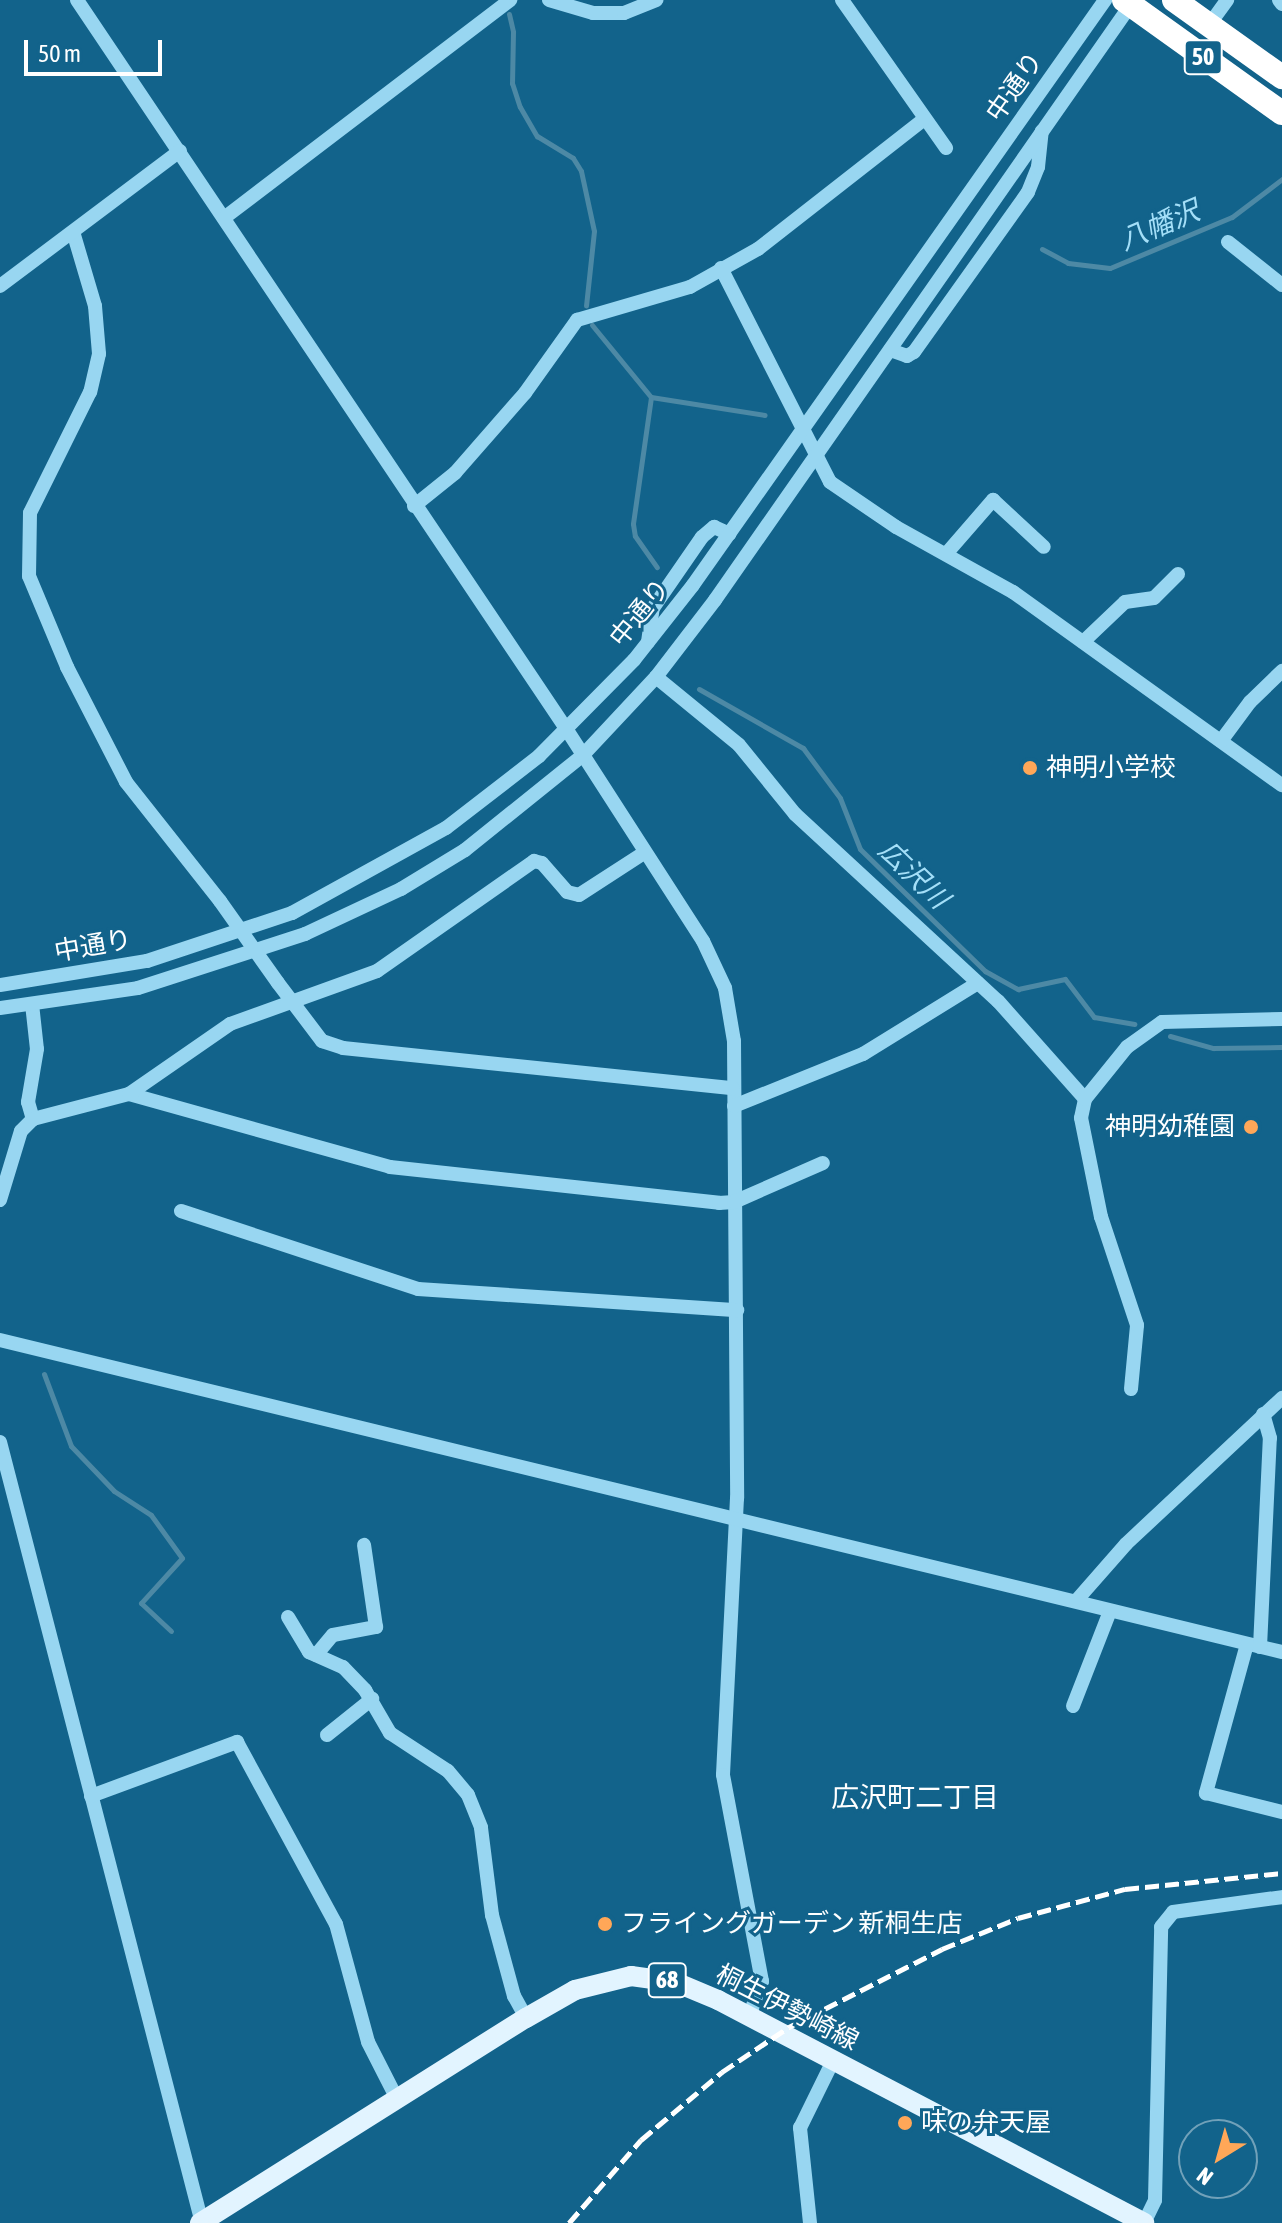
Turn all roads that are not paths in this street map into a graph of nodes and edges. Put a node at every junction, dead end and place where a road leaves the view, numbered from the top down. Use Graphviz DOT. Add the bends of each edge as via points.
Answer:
graph roads {
  1 [pos="77,0"];
  2 [pos="510,0"];
  3 [pos="549,0"];
  4 [pos="657,0"];
  5 [pos="842,0"];
  6 [pos="1105,0"];
  7 [pos="1174,0"];
  8 [pos="1227,0"];
  9 [pos="1130,2"];
  10 [pos="1209,25"];
  11 [pos="1282,77"];
  12 [pos="1282,113"];
  13 [pos="923,120"];
  14 [pos="1042,131"];
  15 [pos="946,148"];
  16 [pos="180,151"];
  17 [pos="224,218"];
  18 [pos="74,235"];
  19 [pos="1228,242"];
  20 [pos="721,268"];
  21 [pos="1282,285"];
  22 [pos="0,286"];
  23 [pos="890,350"];
  24 [pos="803,432"];
  25 [pos="814,460"];
  26 [pos="414,506"];
  27 [pos="1044,547"];
  28 [pos="946,554"];
  29 [pos="1178,574"];
  30 [pos="1083,642"];
  31 [pos="1282,671"];
  32 [pos="656,677"];
  33 [pos="567,730"];
  34 [pos="1221,741"];
  35 [pos="583,755"];
  36 [pos="1282,785"];
  37 [pos="644,853"];
  38 [pos="978,983"];
  39 [pos="0,985"];
  40 [pos="291,1001"];
  41 [pos="32,1004"];
  42 [pos="0,1008"];
  43 [pos="1282,1019"];
  44 [pos="733,1088"];
  45 [pos="129,1094"];
  46 [pos="1085,1099"];
  47 [pos="734,1106"];
  48 [pos="33,1119"];
  49 [pos="823,1163"];
  50 [pos="0,1200"];
  51 [pos="734,1202"];
  52 [pos="181,1211"];
  53 [pos="737,1310"];
  54 [pos="0,1340"];
  55 [pos="1131,1389"];
  56 [pos="1282,1398"];
  57 [pos="1263,1414"];
  58 [pos="0,1442"];
  59 [pos="736,1517"];
  60 [pos="364,1545"];
  61 [pos="1076,1601"];
  62 [pos="1110,1611"];
  63 [pos="288,1617"];
  64 [pos="1253,1645"];
  65 [pos="1282,1652"];
  66 [pos="316,1655"];
  67 [pos="372,1699"];
  68 [pos="1073,1706"];
  69 [pos="327,1735"];
  70 [pos="91,1796"];
  71 [pos="1282,1812"];
  72 [pos="1282,1897"];
  73 [pos="749,2016"];
  74 [pos="526,2018"];
  75 [pos="833,2061"];
  76 [pos="397,2099"];
  77 [pos="1114,2217"];
  78 [pos="201,2223"];
  79 [pos="810,2223"];
  80 [pos="1144,2223"];
  1 -- 16 [label="street"];
  2 -- 17 [label="street"];
  3 -- 4 [label="street" via="593,13 624,13"];
  5 -- 13 [label="street"];
  6 -- 24 [label="street, 中通り"];
  7 -- 10 [label="highway, 50"];
  8 -- 10 [label="street"];
  9 -- 12 [label="highway, 50"];
  9 -- 14 [label="street, 中通り"];
  10 -- 11 [label="highway, 50"];
  13 -- 15 [label="street"];
  13 -- 20 [label="street" via="774,238"];
  14 -- 23 [label="street, 中通り"];
  14 -- 23 [label="street" via="1038,167 1028,192 914,352 907,356"];
  16 -- 17 [label="street"];
  16 -- 18 [label="street"];
  17 -- 26 [label="street"];
  18 -- 22 [label="street"];
  18 -- 40 [label="street, bridge" via="95,306 99,354 90,392 30,513 29,576 67,667 126,782"];
  19 -- 21 [label="street"];
  20 -- 24 [label="street"];
  20 -- 26 [label="street" via="690,287 577,320 525,393 464,462"];
  23 -- 25 [label="street, 中通り"];
  24 -- 25 [label="street"];
  24 -- 33 [label="street, 中通り" via="648,642"];
  25 -- 28 [label="street" via="830,482"];
  25 -- 32 [label="street, 中通り"];
  26 -- 33 [label="street"];
  27 -- 28 [label="street" via="993,500"];
  28 -- 30 [label="street" via="1013,592"];
  29 -- 30 [label="street" via="1154,598 1125,602"];
  30 -- 34 [label="street"];
  31 -- 34 [label="street"];
  32 -- 35 [label="street, 中通り"];
  32 -- 38 [label="street" via="739,745 795,814"];
  33 -- 35 [label="street"];
  33 -- 39 [label="street, 中通り" via="446,828 292,913 147,961"];
  34 -- 36 [label="street"];
  35 -- 37 [label="street"];
  35 -- 41 [label="street, 中通り" via="465,850 342,918 180,977"];
  37 -- 40 [label="street" via="579,895 567,892 542,863 534,861 377,971"];
  37 -- 44 [label="street" via="703,941 725,988 734,1041"];
  38 -- 46 [label="street"];
  38 -- 47 [label="street" via="863,1054"];
  40 -- 44 [label="street" via="322,1041 343,1048"];
  40 -- 45 [label="street" via="230,1024"];
  41 -- 42 [label="street, 中通り"];
  41 -- 48 [label="street" via="37,1049 28,1102"];
  43 -- 46 [label="street" via="1162,1022 1127,1047"];
  44 -- 47 [label="street"];
  45 -- 48 [label="street"];
  45 -- 51 [label="street" via="390,1167"];
  46 -- 55 [label="street" via="1081,1118 1101,1217 1137,1325"];
  47 -- 51 [label="street"];
  48 -- 50 [label="street" via="21,1131"];
  49 -- 51 [label="street"];
  51 -- 53 [label="street"];
  52 -- 53 [label="street" via="418,1289"];
  53 -- 59 [label="street"];
  54 -- 59 [label="street"];
  56 -- 57 [label="street"];
  57 -- 61 [label="street" via="1126,1544"];
  57 -- 64 [label="street" via="1270,1438"];
  58 -- 70 [label="street"];
  59 -- 61 [label="street"];
  59 -- 73 [label="street" via="723,1775 762,1981"];
  60 -- 66 [label="street" via="376,1627 333,1635"];
  61 -- 62 [label="street"];
  62 -- 64 [label="street"];
  62 -- 68 [label="street"];
  63 -- 66 [label="street" via="305,1647"];
  64 -- 65 [label="street"];
  64 -- 71 [label="street" via="1206,1793"];
  66 -- 67 [label="street" via="343,1667"];
  67 -- 69 [label="street"];
  67 -- 74 [label="street" via="390,1733 455,1777 473,1806 492,1915 514,1996"];
  70 -- 76 [label="street" via="237,1742 336,1924 368,2042"];
  70 -- 78 [label="street"];
  72 -- 80 [label="street" via="1173,1912 1161,1927 1155,2191"];
  73 -- 74 [label="main road, 桐生伊勢崎線 / 68" via="675,1982 631,1976 575,1990"];
  73 -- 75 [label="main road, 桐生伊勢崎線 / 68"];
  74 -- 76 [label="main road, 桐生伊勢崎線 / 68"];
  75 -- 77 [label="main road, 桐生伊勢崎線 / 68"];
  75 -- 79 [label="street" via="800,2128"];
  76 -- 78 [label="main road, 桐生伊勢崎線 / 68"];
  77 -- 80 [label="main road, 桐生伊勢崎線 / 68"];
}
